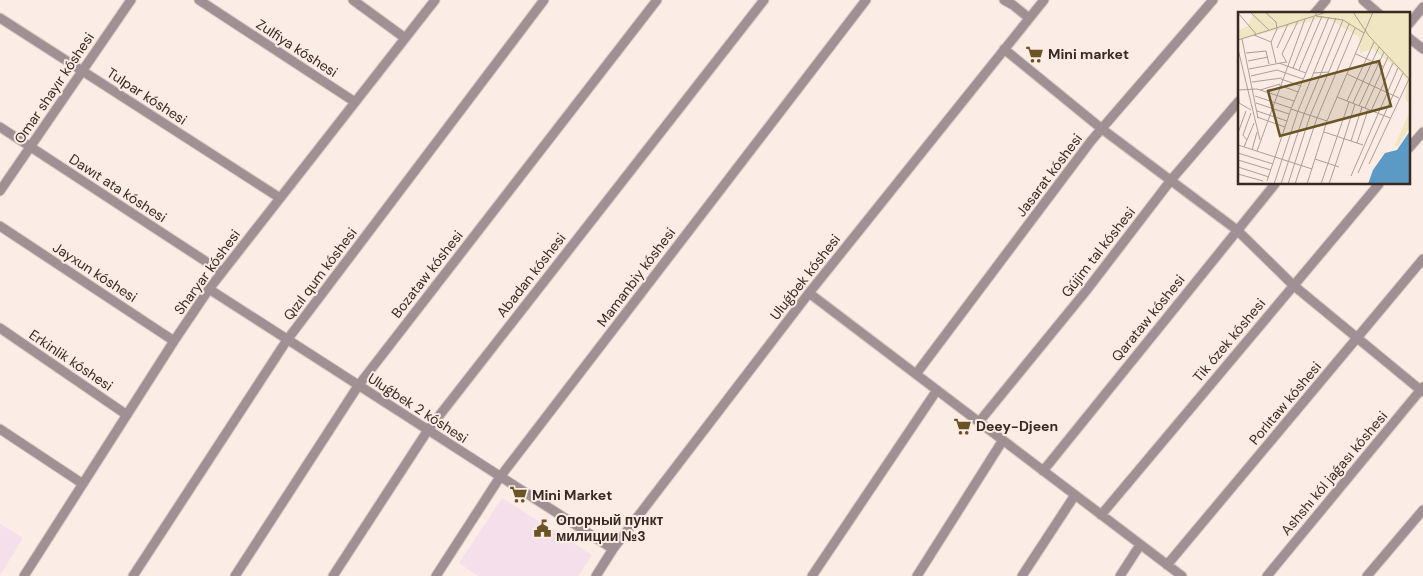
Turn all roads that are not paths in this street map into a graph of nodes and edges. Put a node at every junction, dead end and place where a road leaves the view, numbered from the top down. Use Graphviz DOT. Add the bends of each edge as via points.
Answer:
graph roads {
  1 [pos="130,0"];
  2 [pos="199,0"];
  3 [pos="353,0"];
  4 [pos="435,0"];
  5 [pos="544,0"];
  6 [pos="657,0"];
  7 [pos="764,0"];
  8 [pos="866,0"];
  9 [pos="1004,0"];
  10 [pos="1044,0"];
  11 [pos="1213,0"];
  12 [pos="1326,0"];
  13 [pos="1363,0"];
  14 [pos="1423,7"];
  15 [pos="1316,12"];
  16 [pos="1377,12"];
  17 [pos="0,18"];
  18 [pos="1029,18"];
  19 [pos="1410,23"];
  20 [pos="405,38"];
  21 [pos="1410,39"];
  22 [pos="1423,49"];
  23 [pos="1004,50"];
  24 [pos="82,71"];
  25 [pos="355,102"];
  26 [pos="1238,102"];
  27 [pos="0,127"];
  28 [pos="1102,129"];
  29 [pos="1423,132"];
  30 [pos="31,147"];
  31 [pos="1410,147"];
  32 [pos="1171,180"];
  33 [pos="1274,185"];
  34 [pos="1378,185"];
  35 [pos="0,191"];
  36 [pos="280,198"];
  37 [pos="0,226"];
  38 [pos="1237,230"];
  39 [pos="1423,259"];
  40 [pos="222,272"];
  41 [pos="1293,286"];
  42 [pos="209,289"];
  43 [pos="809,293"];
  44 [pos="0,328"];
  45 [pos="1358,338"];
  46 [pos="287,340"];
  47 [pos="174,341"];
  48 [pos="916,374"];
  49 [pos="358,386"];
  50 [pos="1422,389"];
  51 [pos="937,390"];
  52 [pos="127,415"];
  53 [pos="979,422"];
  54 [pos="0,429"];
  55 [pos="428,430"];
  56 [pos="1003,440"];
  57 [pos="1043,470"];
  58 [pos="500,477"];
  59 [pos="83,484"];
  60 [pos="1076,495"];
  61 [pos="1423,510"];
  62 [pos="1101,515"];
  63 [pos="1140,545"];
  64 [pos="613,549"];
  65 [pos="1167,565"];
  66 [pos="24,576"];
  67 [pos="133,576"];
  68 [pos="235,576"];
  69 [pos="333,576"];
  70 [pos="436,576"];
  71 [pos="596,576"];
  72 [pos="812,576"];
  73 [pos="917,576"];
  74 [pos="1022,576"];
  75 [pos="1120,576"];
  76 [pos="1182,576"];
  77 [pos="1267,576"];
  78 [pos="1367,576"];
  1 -- 24 [label="street, Omar shayır kóshesi"];
  2 -- 25 [label="street, Zulfiya kóshesi"];
  3 -- 20 [label="street"];
  4 -- 20 [label="street, Sharyar kóshesi"];
  5 -- 46 [label="street, Qızıl qum kóshesi"];
  6 -- 49 [label="street, Bozataw kóshesi"];
  7 -- 55 [label="street, Abadan kóshesi"];
  8 -- 58 [label="street, Mamanbiy kóshesi"];
  9 -- 18 [label="street"];
  10 -- 18 [label="street, Uluǵbek kóshesi"];
  11 -- 28 [label="street, Jasarat kóshesi"];
  12 -- 15 [label="street"];
  13 -- 16 [label="street"];
  14 -- 19 [label="street"];
  17 -- 24 [label="street, Tulpar kóshesi"];
  18 -- 23 [label="street, Uluǵbek kóshesi"];
  20 -- 25 [label="street, Sharyar kóshesi"];
  21 -- 22 [label="street"];
  23 -- 28 [label="street"];
  23 -- 43 [label="street, Uluǵbek kóshesi"];
  24 -- 30 [label="street, Omar shayır kóshesi"];
  24 -- 36 [label="street, Tulpar kóshesi"];
  25 -- 36 [label="street, Sharyar kóshesi"];
  26 -- 32 [label="street, Gújim tal kóshesi"];
  27 -- 30 [label="street, Dawıt ata kóshesi"];
  28 -- 32 [label="street"];
  28 -- 48 [label="street, Jasarat kóshesi"];
  29 -- 31 [label="street"];
  30 -- 35 [label="street, Omar shayır kóshesi"];
  30 -- 40 [label="street, Dawıt ata kóshesi"];
  32 -- 38 [label="street"];
  32 -- 53 [label="street, Gújim tal kóshesi"];
  33 -- 38 [label="street, Qarataw kóshesi"];
  34 -- 41 [label="street, Tik ózek kóshesi"];
  36 -- 40 [label="street, Sharyar kóshesi"];
  37 -- 47 [label="street, Jayxun kóshesi"];
  38 -- 41 [label="street"];
  38 -- 57 [label="street, Qarataw kóshesi"];
  39 -- 45 [label="street, Porlıtaw kóshesi"];
  40 -- 42 [label="street, Sharyar kóshesi"];
  41 -- 45 [label="street"];
  41 -- 62 [label="street, Tik ózek kóshesi"];
  42 -- 46 [label="street, Uluǵbek 2 kóshesi"];
  42 -- 47 [label="street, Sharyar kóshesi"];
  43 -- 48 [label="street"];
  43 -- 64 [label="street, Uluǵbek kóshesi"];
  44 -- 52 [label="street, Erkinlik kóshesi"];
  45 -- 50 [label="street"];
  45 -- 65 [label="street, Porlıtaw kóshesi"];
  46 -- 49 [label="street, Uluǵbek 2 kóshesi"];
  46 -- 67 [label="street, Qızıl qum kóshesi"];
  47 -- 52 [label="street, Sharyar kóshesi"];
  48 -- 51 [label="street"];
  49 -- 55 [label="street, Uluǵbek 2 kóshesi"];
  49 -- 68 [label="street, Bozataw kóshesi"];
  50 -- 77 [label="street, Ashshı kól jaǵası kóshesi"];
  51 -- 53 [label="street"];
  51 -- 72 [label="street"];
  52 -- 59 [label="street, Sharyar kóshesi"];
  53 -- 56 [label="street"];
  54 -- 59 [label="street"];
  55 -- 58 [label="street, Uluǵbek 2 kóshesi"];
  55 -- 69 [label="street, Abadan kóshesi"];
  56 -- 57 [label="street"];
  56 -- 73 [label="street"];
  57 -- 60 [label="street"];
  58 -- 64 [label="street, Uluǵbek 2 kóshesi"];
  58 -- 70 [label="street, Mamanbiy kóshesi"];
  59 -- 66 [label="street, Sharyar kóshesi"];
  60 -- 62 [label="street"];
  60 -- 74 [label="street"];
  61 -- 78 [label="street"];
  62 -- 63 [label="street"];
  63 -- 65 [label="street"];
  63 -- 75 [label="street"];
  64 -- 71 [label="street, Uluǵbek kóshesi"];
  65 -- 76 [label="street"];
}
